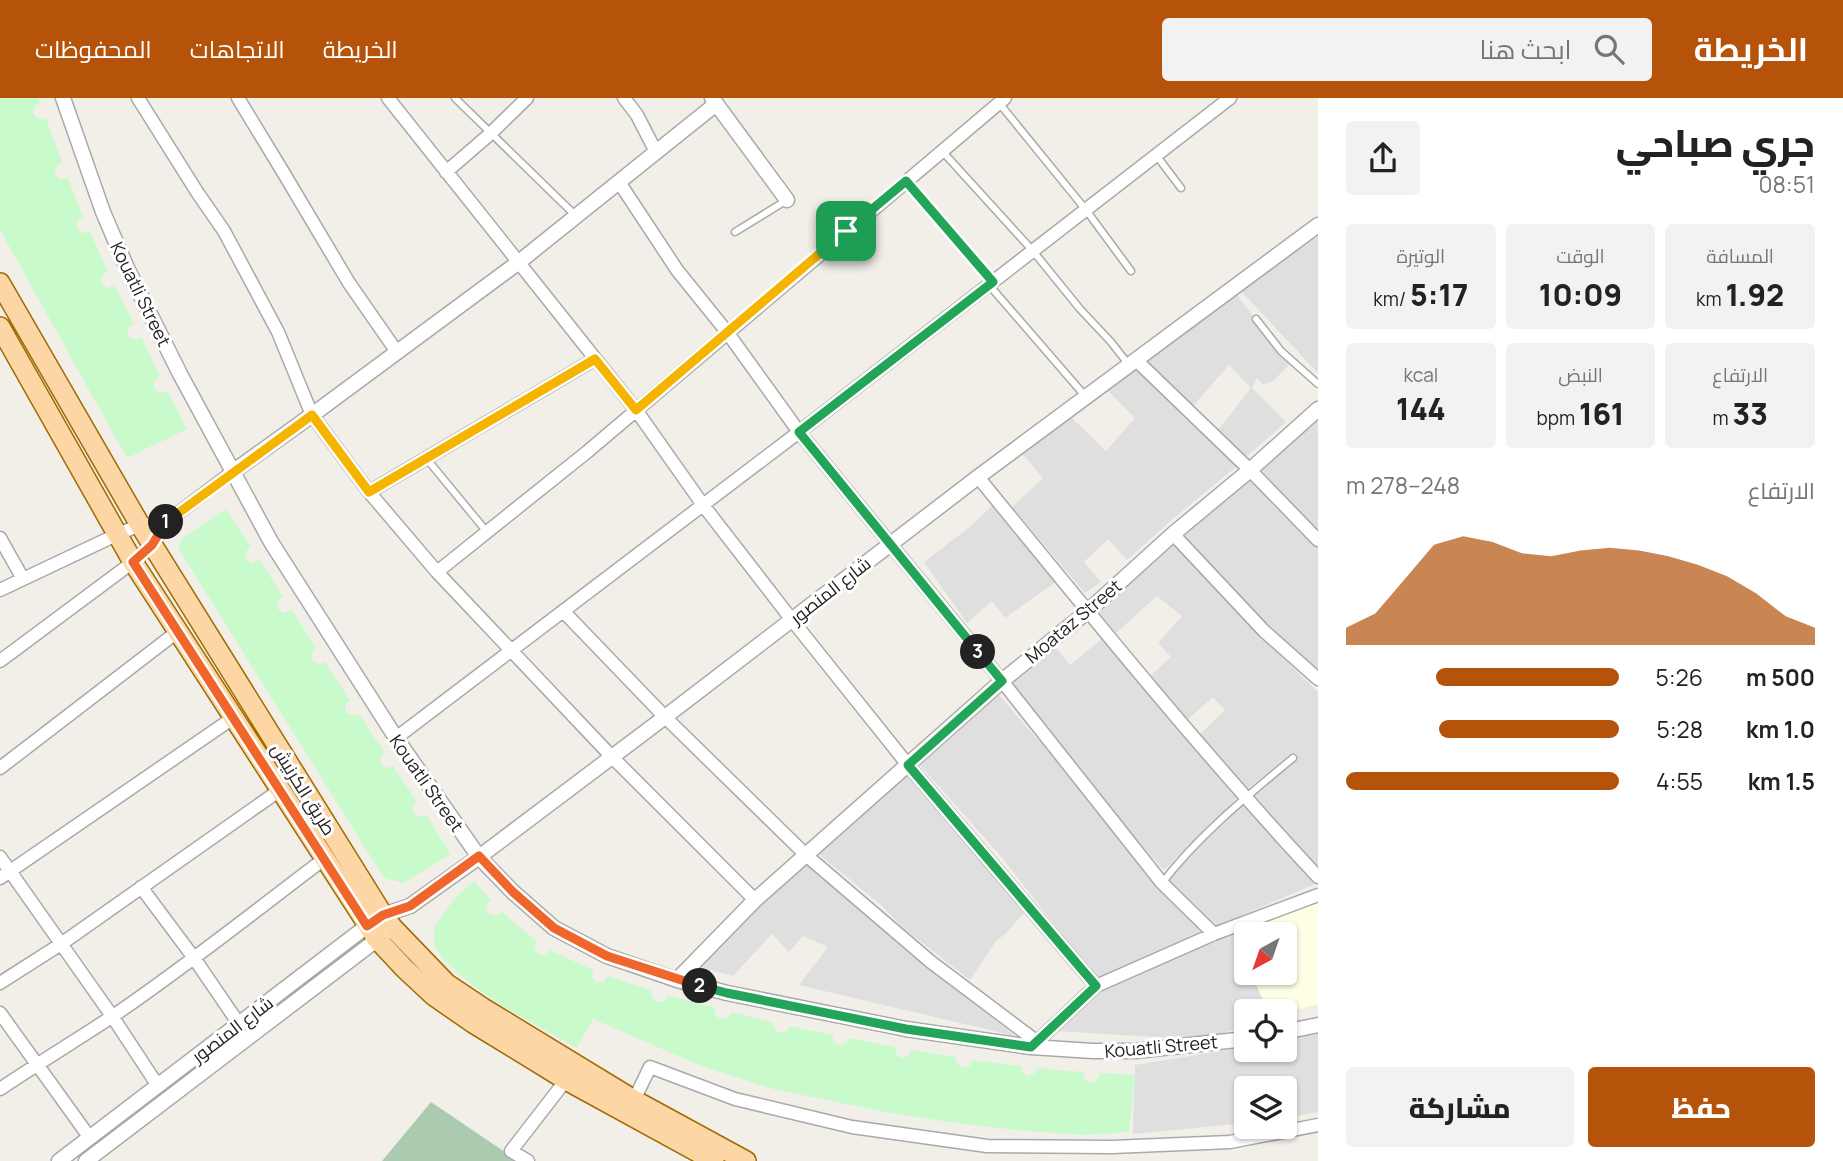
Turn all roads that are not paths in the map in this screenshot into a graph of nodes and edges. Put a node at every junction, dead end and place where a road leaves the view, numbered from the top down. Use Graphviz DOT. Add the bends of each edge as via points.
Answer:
graph roads {
  1 [pos="63,98"];
  2 [pos="138,98"];
  3 [pos="238,98"];
  4 [pos="388,98"];
  5 [pos="454,98"];
  6 [pos="527,98"];
  7 [pos="624,98"];
  8 [pos="1230,98"];
  9 [pos="1002,100"];
  10 [pos="714,101"];
  11 [pos="490,134"];
  12 [pos="942,151"];
  13 [pos="656,152"];
  14 [pos="1156,155"];
  15 [pos="446,172"];
  16 [pos="906,181"];
  17 [pos="619,182"];
  18 [pos="1181,188"];
  19 [pos="787,200"];
  20 [pos="1086,209"];
  21 [pos="576,216"];
  22 [pos="1318,225"];
  23 [pos="735,232"];
  24 [pos="1032,251"];
  25 [pos="519,262"];
  26 [pos="1131,271"];
  27 [pos="0,283"];
  28 [pos="991,283"];
  29 [pos="1256,319"];
  30 [pos="0,327"];
  31 [pos="727,332"];
  32 [pos="397,352"];
  33 [pos="595,359"];
  34 [pos="1133,362"];
  35 [pos="1318,384"];
  36 [pos="1086,397"];
  37 [pos="1318,409"];
  38 [pos="636,410"];
  39 [pos="312,415"];
  40 [pos="799,432"];
  41 [pos="426,458"];
  42 [pos="1250,470"];
  43 [pos="234,471"];
  44 [pos="978,477"];
  45 [pos="369,492"];
  46 [pos="703,505"];
  47 [pos="165,523"];
  48 [pos="140,525"];
  49 [pos="487,532"];
  50 [pos="1173,534"];
  51 [pos="116,535"];
  52 [pos="0,538"];
  53 [pos="1318,540"];
  54 [pos="891,544"];
  55 [pos="152,545"];
  56 [pos="133,562"];
  57 [pos="437,572"];
  58 [pos="23,579"];
  59 [pos="0,590"];
  60 [pos="563,611"];
  61 [pos="1088,611"];
  62 [pos="792,620"];
  63 [pos="177,632"];
  64 [pos="512,650"];
  65 [pos="0,661"];
  66 [pos="1318,680"];
  67 [pos="1002,681"];
  68 [pos="666,717"];
  69 [pos="233,718"];
  70 [pos="396,738"];
  71 [pos="612,757"];
  72 [pos="1293,758"];
  73 [pos="908,765"];
  74 [pos="0,768"];
  75 [pos="279,790"];
  76 [pos="1245,797"];
  77 [pos="479,856"];
  78 [pos="807,856"];
  79 [pos="0,857"];
  80 [pos="324,859"];
  81 [pos="5,874"];
  82 [pos="1318,877"];
  83 [pos="1162,883"];
  84 [pos="141,887"];
  85 [pos="1318,895"];
  86 [pos="755,900"];
  87 [pos="380,927"];
  88 [pos="1214,934"];
  89 [pos="61,944"];
  90 [pos="194,958"];
  91 [pos="677,979"];
  92 [pos="0,983"];
  93 [pos="1096,986"];
  94 [pos="0,1013"];
  95 [pos="112,1016"];
  96 [pos="239,1024"];
  97 [pos="1318,1025"];
  98 [pos="1297,1029"];
  99 [pos="1234,1039"];
  100 [pos="1033,1044"];
  101 [pos="37,1064"];
  102 [pos="566,1080"];
  103 [pos="158,1086"];
  104 [pos="0,1089"];
  105 [pos="634,1100"];
  106 [pos="1318,1125"];
  107 [pos="90,1138"];
  108 [pos="1112,1147"];
  109 [pos="60,1161"];
  110 [pos="86,1161"];
  111 [pos="528,1161"];
  112 [pos="714,1161"];
  113 [pos="746,1161"];
  114 [pos="1111,1161"];
  1 -- 43 [label="street, Kouatli Street" via="127,268"];
  2 -- 39 [label="street" via="224,230 278,332"];
  3 -- 32 [label="street" via="349,283"];
  4 -- 15 [label="street"];
  5 -- 11 [label="lane"];
  6 -- 11 [label="street"];
  7 -- 13 [label="street"];
  8 -- 14 [label="street"];
  9 -- 12 [label="street"];
  9 -- 20 [label="lane"];
  10 -- 13 [label="street"];
  10 -- 19 [label="street"];
  11 -- 15 [label="street"];
  11 -- 21 [label="lane"];
  12 -- 16 [label="street"];
  12 -- 24 [label="lane"];
  13 -- 17 [label="street"];
  14 -- 18 [label="lane"];
  14 -- 20 [label="street"];
  15 -- 25 [label="street"];
  16 -- 28 [label="lane"];
  16 -- 31 [label="street"];
  17 -- 21 [label="street"];
  17 -- 31 [label="street" via="677,270"];
  19 -- 23 [label="lane"];
  20 -- 24 [label="street"];
  20 -- 26 [label="lane"];
  21 -- 25 [label="street"];
  22 -- 34 [label="street, شارع المنصور"];
  24 -- 28 [label="street"];
  24 -- 34 [label="lane" via="1080,309"];
  25 -- 32 [label="street"];
  25 -- 33 [label="street"];
  27 -- 48 [label="main road, طريق الكرنيش"];
  28 -- 36 [label="lane"];
  28 -- 40 [label="street"];
  29 -- 35 [label="lane" via="1281,351"];
  30 -- 51 [label="main road, طريق الكرنيش"];
  31 -- 38 [label="street"];
  31 -- 40 [label="street"];
  32 -- 39 [label="street"];
  33 -- 38 [label="street"];
  33 -- 41 [label="street"];
  34 -- 36 [label="street, شارع المنصور"];
  34 -- 42 [label="street"];
  36 -- 44 [label="street, شارع المنصور"];
  37 -- 42 [label="street, Moataz Street"];
  38 -- 46 [label="street"];
  38 -- 49 [label="street"];
  39 -- 43 [label="street"];
  39 -- 45 [label="street"];
  40 -- 46 [label="street"];
  40 -- 54 [label="street"];
  41 -- 45 [label="street"];
  41 -- 49 [label="lane"];
  42 -- 50 [label="street, Moataz Street"];
  42 -- 53 [label="street"];
  43 -- 47 [label="street"];
  43 -- 70 [label="street, Kouatli Street" via="271,542"];
  44 -- 54 [label="street, شارع المنصور"];
  44 -- 61 [label="street"];
  45 -- 57 [label="street"];
  46 -- 60 [label="street"];
  46 -- 62 [label="street"];
  47 -- 48 [label="street"];
  47 -- 55 [label="street"];
  48 -- 51 [label="street"];
  48 -- 55 [label="main road, طريق الكرنيش"];
  49 -- 57 [label="street"];
  50 -- 61 [label="street, Moataz Street"];
  50 -- 66 [label="street" via="1264,631"];
  51 -- 56 [label="main road, طريق الكرنيش"];
  51 -- 58 [label="street"];
  52 -- 58 [label="street"];
  54 -- 62 [label="street, شارع المنصور"];
  54 -- 67 [label="street"];
  55 -- 56 [label="street"];
  55 -- 87 [label="main road, طريق الكرنيش"];
  56 -- 63 [label="main road, طريق الكرنيش"];
  56 -- 65 [label="street"];
  57 -- 64 [label="street"];
  58 -- 59 [label="street"];
  60 -- 64 [label="street"];
  60 -- 68 [label="street"];
  61 -- 67 [label="street, Moataz Street"];
  61 -- 76 [label="street"];
  62 -- 68 [label="street, شارع المنصور"];
  62 -- 73 [label="street"];
  63 -- 69 [label="main road, طريق الكرنيش"];
  63 -- 74 [label="street"];
  64 -- 70 [label="street"];
  64 -- 71 [label="street"];
  67 -- 73 [label="street, Moataz Street"];
  67 -- 83 [label="street"];
  68 -- 71 [label="street, شارع المنصور"];
  68 -- 78 [label="street"];
  69 -- 75 [label="main road, طريق الكرنيش"];
  69 -- 81 [label="street"];
  70 -- 77 [label="street, Kouatli Street"];
  71 -- 77 [label="street, شارع المنصور"];
  71 -- 86 [label="street"];
  72 -- 76 [label="lane"];
  73 -- 78 [label="street, Moataz Street"];
  73 -- 93 [label="street"];
  75 -- 80 [label="main road, طريق الكرنيش"];
  75 -- 84 [label="street"];
  76 -- 82 [label="street"];
  76 -- 83 [label="lane"];
  77 -- 87 [label="street, شارع المنصور"];
  77 -- 91 [label="street, Kouatli Street" via="554,928 607,956"];
  78 -- 86 [label="street, Moataz Street"];
  78 -- 100 [label="street"];
  79 -- 81 [label="street"];
  80 -- 87 [label="main road, طريق الكرنيش"];
  80 -- 90 [label="street"];
  81 -- 89 [label="street"];
  83 -- 88 [label="street"];
  84 -- 89 [label="street"];
  84 -- 90 [label="street"];
  85 -- 88 [label="street"];
  86 -- 91 [label="street, Moataz Street"];
  87 -- 96 [label="street, شارع المنصور"];
  87 -- 102 [label="main road, طريق الكرنيش" via="404,968 434,996"];
  87 -- 105 [label="main road, طريق الكرنيش" via="482,1008"];
  87 -- 110 [label="street, شارع المنصور"];
  88 -- 93 [label="street"];
  89 -- 92 [label="street"];
  89 -- 95 [label="street"];
  90 -- 95 [label="street"];
  90 -- 96 [label="street"];
  91 -- 100 [label="street, Kouatli Street" via="845,1018 967,1039"];
  93 -- 100 [label="street"];
  94 -- 101 [label="street"];
  95 -- 101 [label="street"];
  95 -- 103 [label="street"];
  96 -- 103 [label="street, شارع المنصور"];
  97 -- 98 [label="street"];
  99 -- 100 [label="street, Kouatli Street" via="1135,1051"];
  101 -- 104 [label="street"];
  101 -- 107 [label="street"];
  102 -- 111 [label="street" via="511,1151"];
  102 -- 112 [label="main road, طريق الكرنيش"];
  103 -- 107 [label="street, شارع المنصور"];
  105 -- 108 [label="street" via="650,1067 735,1099 852,1127 987,1146"];
  105 -- 113 [label="main road, طريق الكرنيش"];
  106 -- 108 [label="street" via="1230,1142"];
  107 -- 109 [label="street, شارع المنصور"];
  108 -- 114 [label="street"];
}
